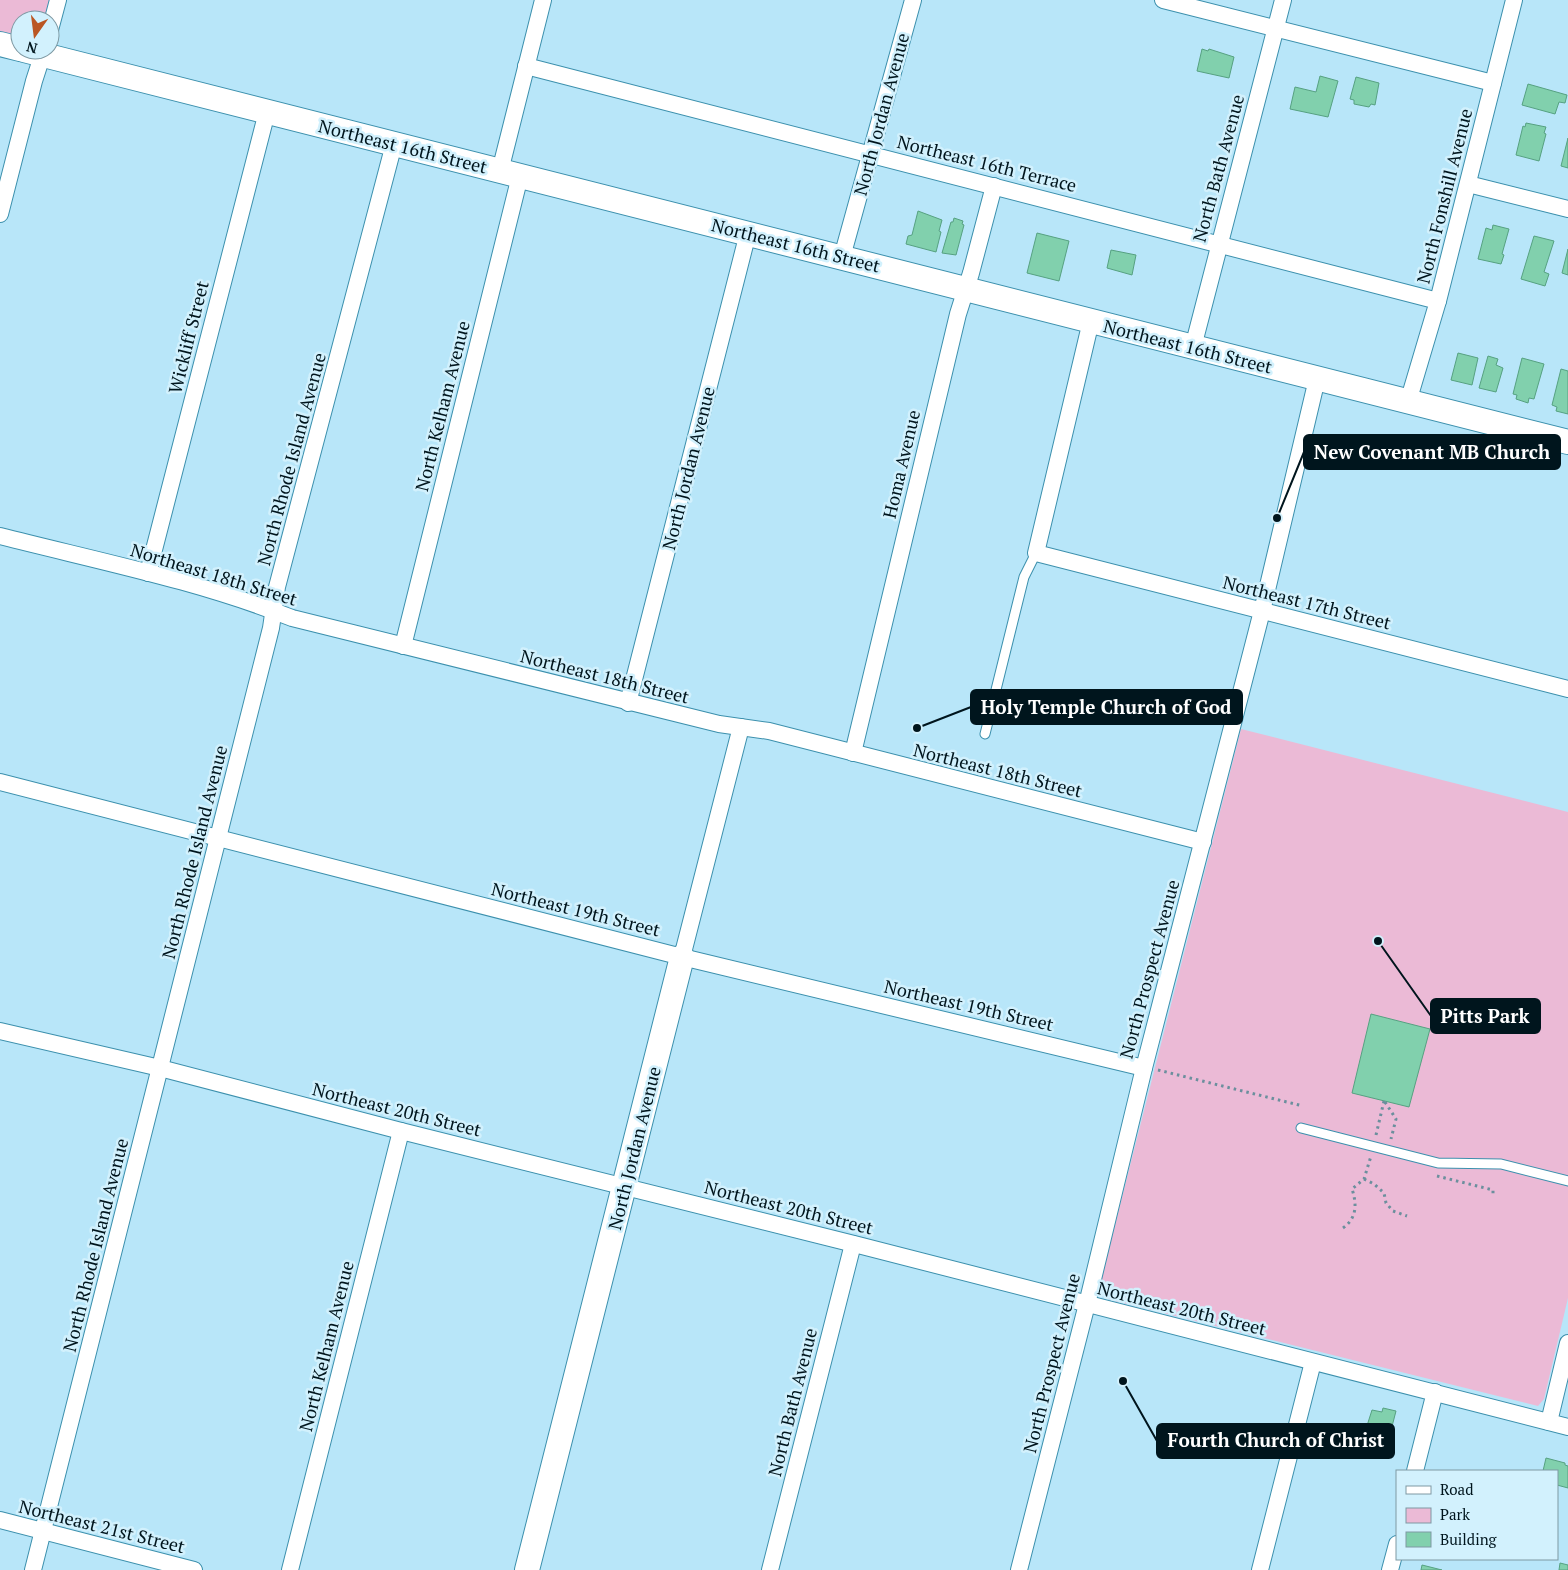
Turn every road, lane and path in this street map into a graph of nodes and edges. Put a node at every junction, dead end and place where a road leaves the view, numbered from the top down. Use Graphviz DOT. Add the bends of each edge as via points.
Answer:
graph roads {
  1 [pos="543,0"];
  2 [pos="913,0"];
  3 [pos="1163,0"];
  4 [pos="1283,0"];
  5 [pos="1514,0"];
  6 [pos="1276,28"];
  7 [pos="60,58"];
  8 [pos="33,60"];
  9 [pos="526,66"];
  10 [pos="1493,83"];
  11 [pos="267,112"];
  12 [pos="394,144"];
  13 [pos="870,154"];
  14 [pos="510,173"];
  15 [pos="1468,184"];
  16 [pos="994,186"];
  17 [pos="1568,209"];
  18 [pos="0,214"];
  19 [pos="748,233"];
  20 [pos="1219,244"];
  21 [pos="842,257"];
  22 [pos="966,289"];
  23 [pos="1438,301"];
  24 [pos="1091,321"];
  25 [pos="1193,347"];
  26 [pos="1317,379"];
  27 [pos="1408,402"];
  28 [pos="1568,442"];
  29 [pos="0,536"];
  30 [pos="1036,553"];
  31 [pos="148,573"];
  32 [pos="274,611"];
  33 [pos="1262,611"];
  34 [pos="404,646"];
  35 [pos="1568,689"];
  36 [pos="628,703"];
  37 [pos="741,727"];
  38 [pos="985,734"];
  39 [pos="853,753"];
  40 [pos="0,782"];
  41 [pos="218,838"];
  42 [pos="1203,842"];
  43 [pos="682,957"];
  44 [pos="0,1030"];
  45 [pos="160,1068"];
  46 [pos="1144,1068"];
  47 [pos="1303,1106"];
  48 [pos="1379,1122"];
  49 [pos="1394,1125"];
  50 [pos="1301,1128"];
  51 [pos="401,1131"];
  52 [pos="1435,1162"];
  53 [pos="1367,1170"];
  54 [pos="1364,1180"];
  55 [pos="1568,1181"];
  56 [pos="624,1187"];
  57 [pos="1493,1194"];
  58 [pos="1407,1216"];
  59 [pos="1344,1228"];
  60 [pos="853,1244"];
  61 [pos="1087,1304"];
  62 [pos="1568,1343"];
  63 [pos="1314,1362"];
  64 [pos="1435,1392"];
  65 [pos="1549,1422"];
  66 [pos="1568,1427"];
  67 [pos="1415,1470"];
  68 [pos="0,1520"];
  69 [pos="43,1530"];
  70 [pos="1396,1548"];
  71 [pos="33,1570"];
  72 [pos="194,1570"];
  73 [pos="290,1570"];
  74 [pos="527,1570"];
  75 [pos="770,1570"];
  76 [pos="1019,1570"];
  77 [pos="1260,1570"];
  78 [pos="1390,1570"];
  1 -- 9 [label="street, North Kelham Avenue"];
  2 -- 13 [label="street, North Jordan Avenue"];
  3 -- 6 [label="street"];
  4 -- 6 [label="street, North Bath Avenue"];
  5 -- 10 [label="street, North Fonshill Avenue"];
  6 -- 10 [label="street"];
  6 -- 20 [label="street, North Bath Avenue"];
  7 -- 11 [label="street, Northeast 16th Street"];
  8 -- 18 [label="street" via="34,81"];
  9 -- 13 [label="street, Northeast 16th Terrace"];
  9 -- 14 [label="street, North Kelham Avenue"];
  10 -- 15 [label="street, North Fonshill Avenue"];
  11 -- 12 [label="street, Northeast 16th Street"];
  11 -- 31 [label="street, Wickliff Street"];
  12 -- 14 [label="street, Northeast 16th Street"];
  12 -- 32 [label="street, North Rhode Island Avenue" via="277,587"];
  13 -- 16 [label="street, Northeast 16th Terrace"];
  13 -- 21 [label="street, North Jordan Avenue"];
  14 -- 19 [label="street, Northeast 16th Street"];
  14 -- 34 [label="street, North Kelham Avenue"];
  15 -- 17 [label="street"];
  15 -- 23 [label="street, North Fonshill Avenue"];
  16 -- 20 [label="street, Northeast 16th Terrace"];
  16 -- 22 [label="street, Homa Avenue"];
  19 -- 21 [label="street, Northeast 16th Street"];
  19 -- 36 [label="street, North Jordan Avenue"];
  20 -- 23 [label="street, Northeast 16th Terrace"];
  20 -- 25 [label="street, North Bath Avenue"];
  21 -- 22 [label="street, Northeast 16th Street"];
  22 -- 24 [label="street, Northeast 16th Street"];
  22 -- 39 [label="street, Homa Avenue"];
  23 -- 27 [label="street, North Fonshill Avenue"];
  24 -- 25 [label="street, Northeast 16th Street"];
  24 -- 30 [label="street"];
  25 -- 26 [label="street, Northeast 16th Street"];
  26 -- 27 [label="street, Northeast 16th Street"];
  26 -- 33 [label="street, North Prospect Avenue"];
  27 -- 28 [label="street, Northeast 16th Street"];
  29 -- 31 [label="street, Northeast 18th Street"];
  30 -- 33 [label="street, Northeast 17th Street"];
  30 -- 38 [label="lane" via="1024,577"];
  31 -- 32 [label="street, Northeast 18th Street"];
  32 -- 34 [label="street, Northeast 18th Street"];
  32 -- 41 [label="street, North Rhode Island Avenue"];
  33 -- 35 [label="street, Northeast 17th Street"];
  33 -- 42 [label="street, North Prospect Avenue"];
  34 -- 36 [label="street, Northeast 18th Street"];
  36 -- 37 [label="street, Northeast 18th Street"];
  37 -- 39 [label="street, Northeast 18th Street"];
  37 -- 43 [label="street, North Jordan Avenue"];
  39 -- 42 [label="street, Northeast 18th Street"];
  40 -- 41 [label="street, Northeast 19th Street"];
  41 -- 43 [label="street, Northeast 19th Street"];
  41 -- 45 [label="street, North Rhode Island Avenue"];
  42 -- 46 [label="street, North Prospect Avenue"];
  43 -- 46 [label="street, Northeast 19th Street"];
  43 -- 56 [label="street, North Jordan Avenue"];
  44 -- 45 [label="street, Northeast 20th Street"];
  45 -- 51 [label="street, Northeast 20th Street"];
  45 -- 69 [label="street, North Rhode Island Avenue"];
  46 -- 47 [label="path"];
  46 -- 61 [label="street, North Prospect Avenue"];
  48 -- 49 [label="path" via="1384,1101 1396,1119"];
  50 -- 52 [label="lane"];
  51 -- 56 [label="street, Northeast 20th Street"];
  51 -- 73 [label="street, North Kelham Avenue"];
  52 -- 55 [label="lane" via="1501,1164"];
  52 -- 57 [label="path" via="1432,1175 1493,1190"];
  53 -- 54 [label="path"];
  54 -- 58 [label="path" via="1384,1193 1386,1204 1393,1211"];
  54 -- 59 [label="path" via="1352,1189 1356,1208 1353,1218"];
  56 -- 60 [label="street, Northeast 20th Street"];
  56 -- 74 [label="street, North Jordan Avenue"];
  60 -- 61 [label="street, Northeast 20th Street"];
  60 -- 75 [label="street, North Bath Avenue"];
  61 -- 63 [label="street, Northeast 20th Street"];
  61 -- 76 [label="street, North Prospect Avenue"];
  62 -- 65 [label="street"];
  63 -- 64 [label="street, Northeast 20th Street"];
  63 -- 77 [label="street"];
  64 -- 65 [label="street, Northeast 20th Street"];
  64 -- 67 [label="street"];
  65 -- 66 [label="street, Northeast 20th Street"];
  68 -- 69 [label="street, Northeast 21st Street"];
  69 -- 71 [label="street, North Rhode Island Avenue"];
  69 -- 72 [label="street, Northeast 21st Street"];
  70 -- 78 [label="street"];
}
